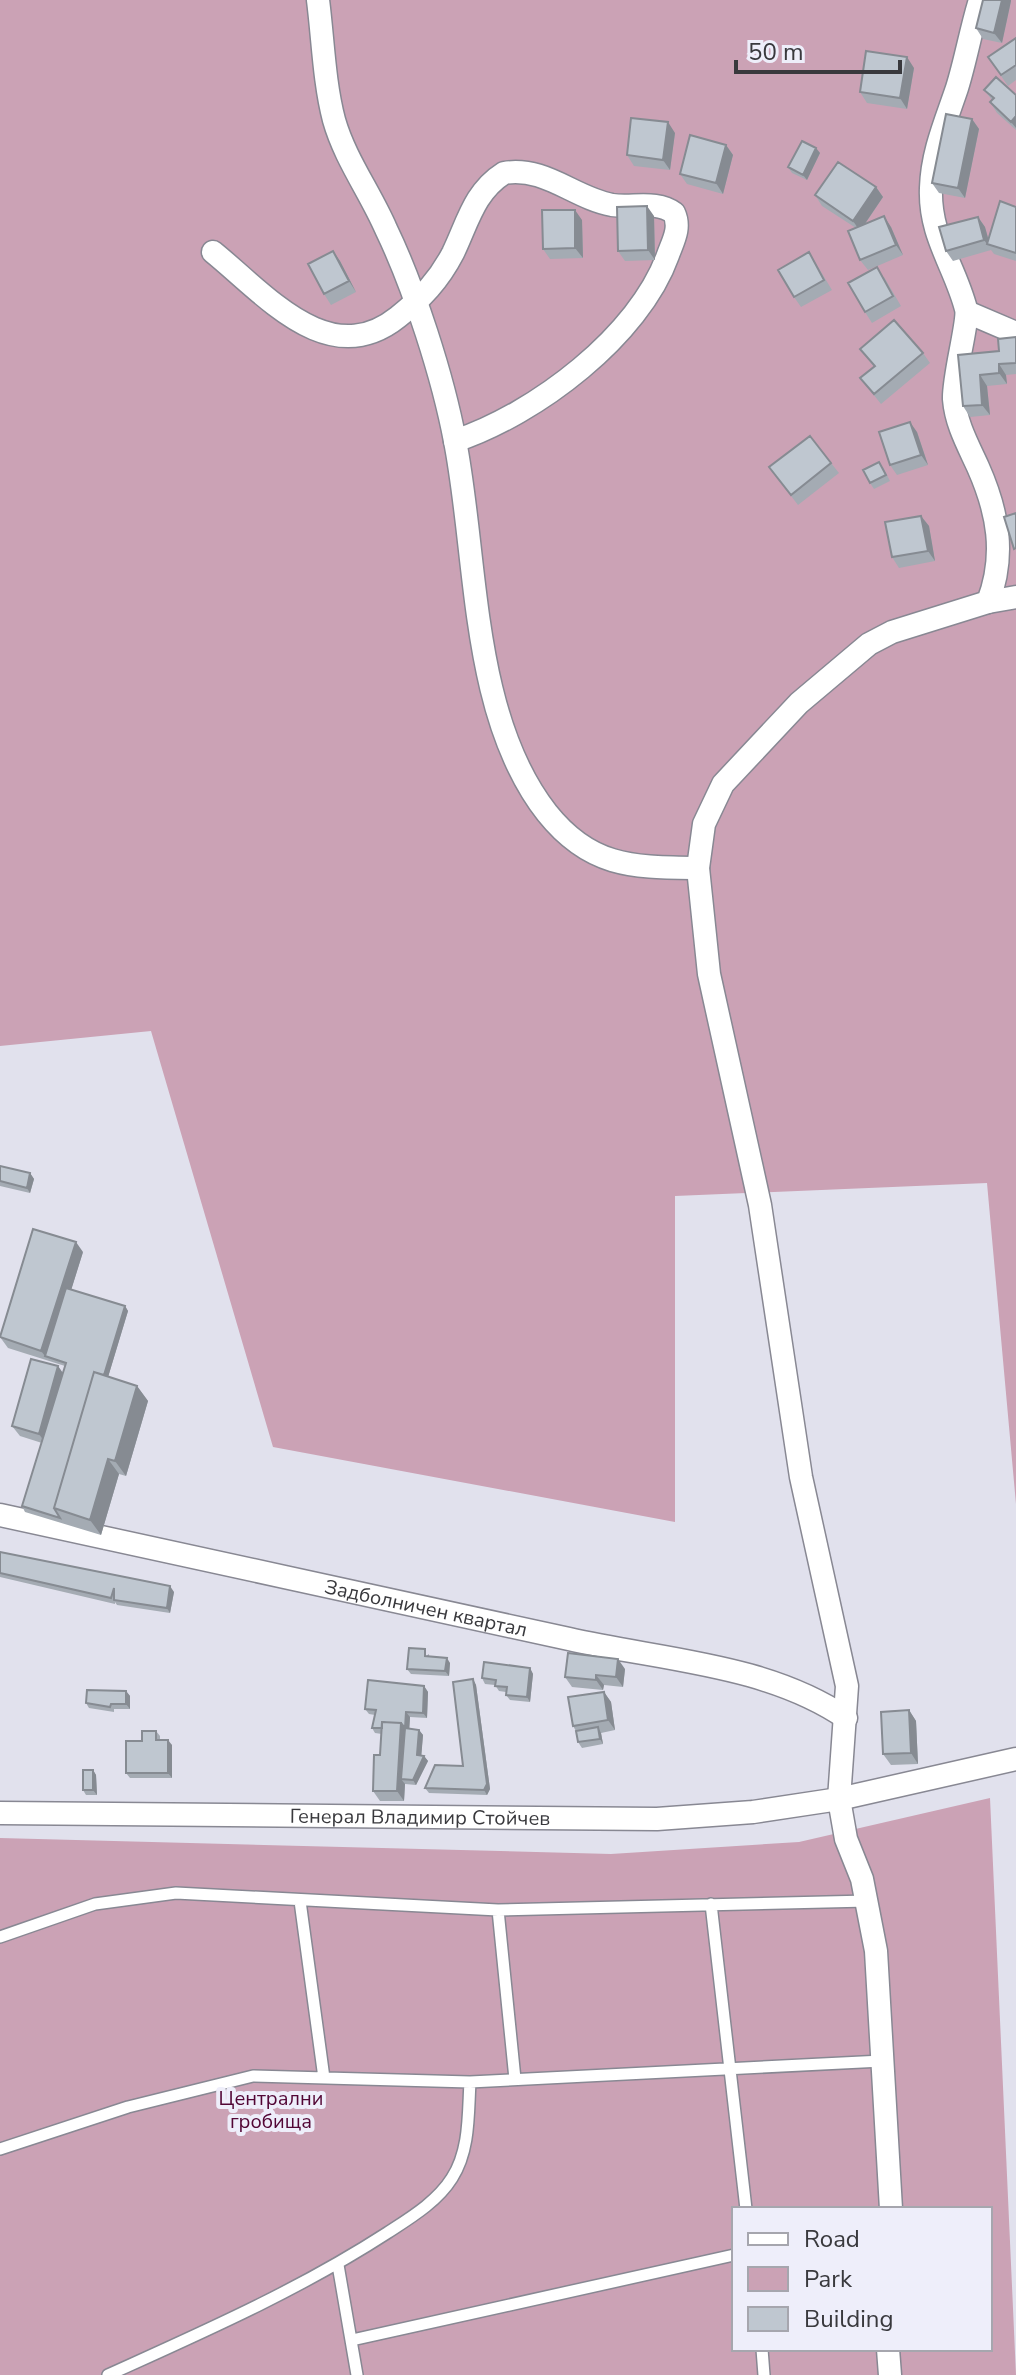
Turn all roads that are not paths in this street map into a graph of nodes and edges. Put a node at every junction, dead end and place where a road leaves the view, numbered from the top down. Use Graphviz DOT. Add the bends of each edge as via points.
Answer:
graph roads {
  1 [pos="318,0"];
  2 [pos="980,0"];
  3 [pos="213,252"];
  4 [pos="414,305"];
  5 [pos="967,312"];
  6 [pos="1016,333"];
  7 [pos="455,441"];
  8 [pos="1016,597"];
  9 [pos="988,602"];
  10 [pos="698,868"];
  11 [pos="0,1515"];
  12 [pos="846,1718"];
  13 [pos="1016,1759"];
  14 [pos="839,1799"];
  15 [pos="0,1813"];
  16 [pos="300,1901"];
  17 [pos="868,1901"];
  18 [pos="711,1904"];
  19 [pos="498,1910"];
  20 [pos="0,1937"];
  21 [pos="882,2061"];
  22 [pos="728,2070"];
  23 [pos="324,2078"];
  24 [pos="515,2079"];
  25 [pos="470,2082"];
  26 [pos="0,2149"];
  27 [pos="746,2207"];
  28 [pos="891,2207"];
  29 [pos="732,2255"];
  30 [pos="338,2265"];
  31 [pos="352,2340"];
  32 [pos="762,2351"];
  33 [pos="888,2351"];
  34 [pos="108,2375"];
  35 [pos="357,2375"];
  36 [pos="764,2375"];
  37 [pos="890,2375"];
  1 -- 4 [label="street" via="334,119 387,229"];
  2 -- 5 [label="street" via="939,137 931,189 937,241"];
  3 -- 4 [label="street" via="302,324 329,336 371,336"];
  4 -- 7 [label="street"];
  4 -- 7 [label="street" via="443,273 480,194 504,173 532,172 613,205 664,207 677,219 662,273 638,312 550,391 493,428"];
  5 -- 6 [label="street"];
  5 -- 9 [label="street" via="954,399 961,432 997,523 1000,553"];
  7 -- 10 [label="street" via="487,660 502,724 521,772 547,812 578,845 607,861"];
  8 -- 9 [label="street"];
  9 -- 10 [label="street" via="869,644 799,703 723,784 704,824"];
  10 -- 12 [label="street" via="709,974 760,1205 801,1477 847,1686"];
  11 -- 12 [label="street, Задболничен квартал" via="758,1677 817,1698"];
  12 -- 14 [label="street"];
  13 -- 14 [label="street, Генерал Владимир Стойчев"];
  14 -- 15 [label="street, Генерал Владимир Стойчев" via="657,1819"];
  14 -- 17 [label="street" via="846,1839"];
  16 -- 19 [label="lane"];
  16 -- 20 [label="lane" via="176,1893 95,1904"];
  16 -- 23 [label="lane"];
  17 -- 18 [label="lane"];
  17 -- 21 [label="street"];
  18 -- 19 [label="lane"];
  18 -- 22 [label="lane"];
  19 -- 24 [label="lane"];
  21 -- 22 [label="lane"];
  21 -- 28 [label="street"];
  22 -- 24 [label="lane"];
  22 -- 27 [label="lane"];
  23 -- 25 [label="lane"];
  23 -- 26 [label="lane" via="253,2076 128,2107"];
  24 -- 25 [label="lane"];
  25 -- 30 [label="lane" via="462,2158 451,2180 423,2209"];
  29 -- 31 [label="lane"];
  30 -- 31 [label="lane"];
  30 -- 34 [label="lane"];
  31 -- 35 [label="lane"];
  32 -- 36 [label="lane"];
  33 -- 37 [label="street"];
}
